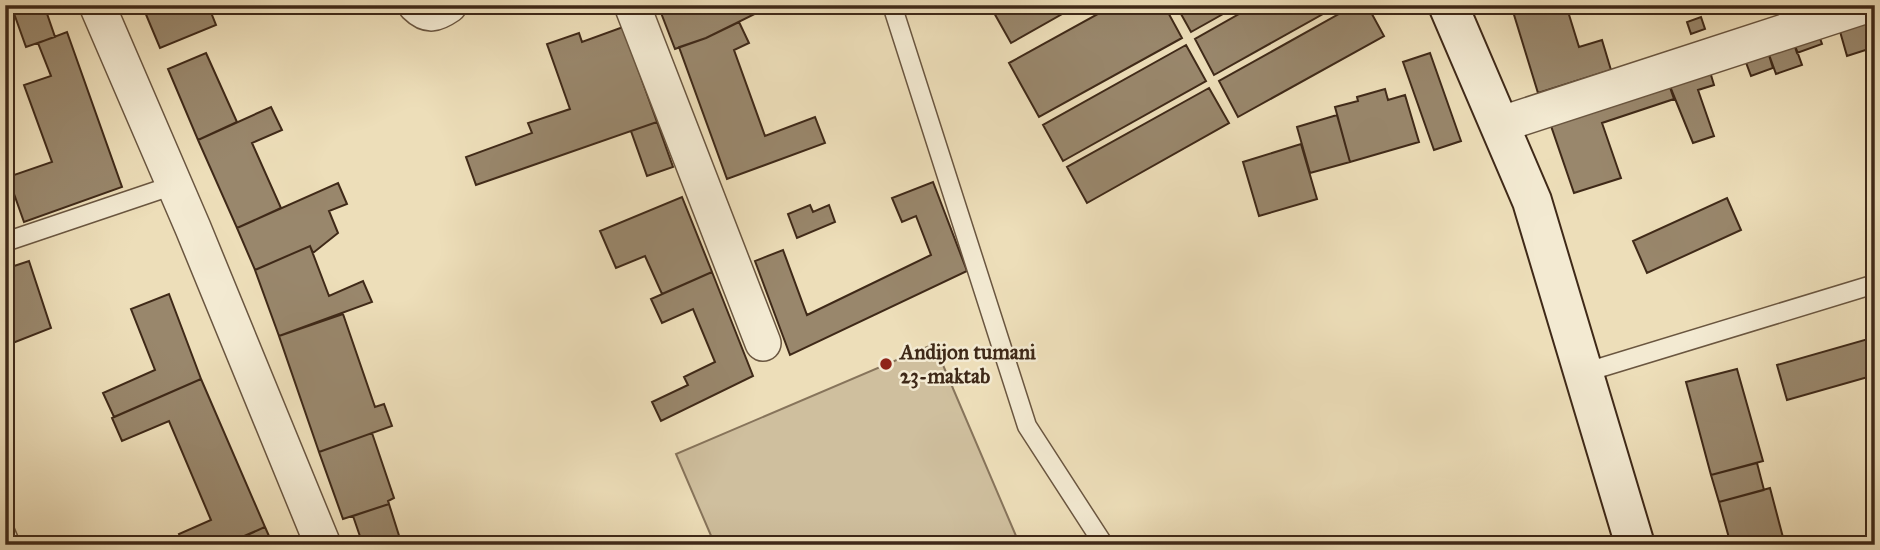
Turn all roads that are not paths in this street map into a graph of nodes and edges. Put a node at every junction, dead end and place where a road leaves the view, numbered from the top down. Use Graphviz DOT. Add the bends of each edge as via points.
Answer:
graph roads {
  1 [pos="97,5"];
  2 [pos="416,5"];
  3 [pos="449,5"];
  4 [pos="632,5"];
  5 [pos="892,5"];
  6 [pos="1448,5"];
  7 [pos="1867,5"];
  8 [pos="1499,125"];
  9 [pos="174,185"];
  10 [pos="5,242"];
  11 [pos="1875,284"];
  12 [pos="764,343"];
  13 [pos="1583,373"];
  14 [pos="5,531"];
  15 [pos="11,545"];
  16 [pos="323,545"];
  17 [pos="1104,545"];
  18 [pos="1635,545"];
  1 -- 9 [label="street"];
  2 -- 3 [label="street" via="425,13"];
  4 -- 12 [label="street"];
  5 -- 17 [label="lane" via="1027,426"];
  6 -- 8 [label="street"];
  7 -- 8 [label="street"];
  8 -- 13 [label="street" via="1532,201"];
  9 -- 10 [label="lane"];
  9 -- 16 [label="street"];
  11 -- 13 [label="lane"];
  13 -- 18 [label="street"];
  14 -- 15 [label="lane"];
}
